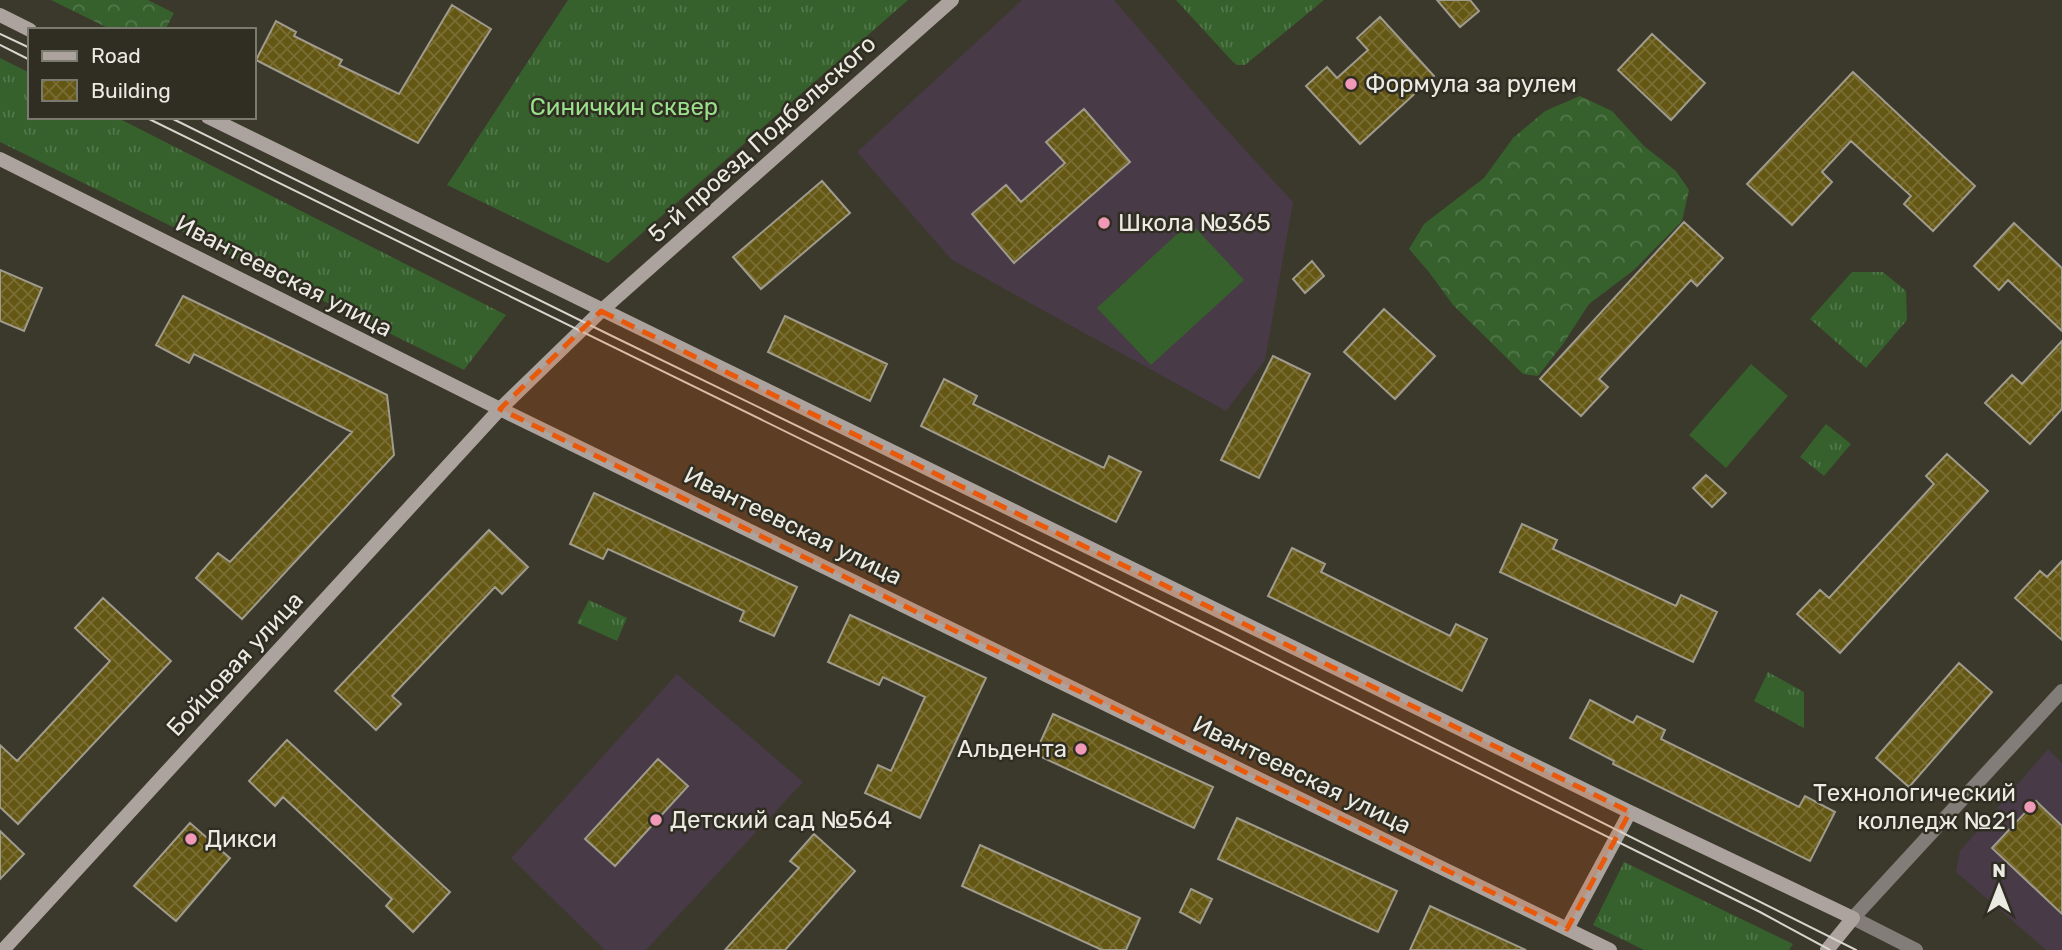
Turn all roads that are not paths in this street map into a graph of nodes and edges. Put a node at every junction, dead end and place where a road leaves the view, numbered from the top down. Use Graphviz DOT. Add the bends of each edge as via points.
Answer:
graph roads {
  1 [pos="951,0"];
  2 [pos="0,15"];
  3 [pos="28,29"];
  4 [pos="212,119"];
  5 [pos="0,159"];
  6 [pos="601,311"];
  7 [pos="500,409"];
  8 [pos="2062,691"];
  9 [pos="1630,812"];
  10 [pos="1853,918"];
  11 [pos="1567,929"];
  12 [pos="3,950"];
  13 [pos="1610,950"];
  14 [pos="1827,950"];
  15 [pos="1916,950"];
  1 -- 6 [label="street, 5-й проезд Подбельского"];
  2 -- 3 [label="street"];
  4 -- 6 [label="street"];
  5 -- 7 [label="street, Ивантеевская улица"];
  6 -- 7 [label="street, 5-й проезд Подбельского"];
  6 -- 9 [label="street"];
  7 -- 11 [label="street, Ивантеевская улица"];
  7 -- 12 [label="street, Бойцовая улица"];
  8 -- 10 [label="street"];
  9 -- 10 [label="street"];
  9 -- 11 [label="street"];
  10 -- 14 [label="street"];
  10 -- 15 [label="street"];
  11 -- 13 [label="street, Ивантеевская улица"];
}
